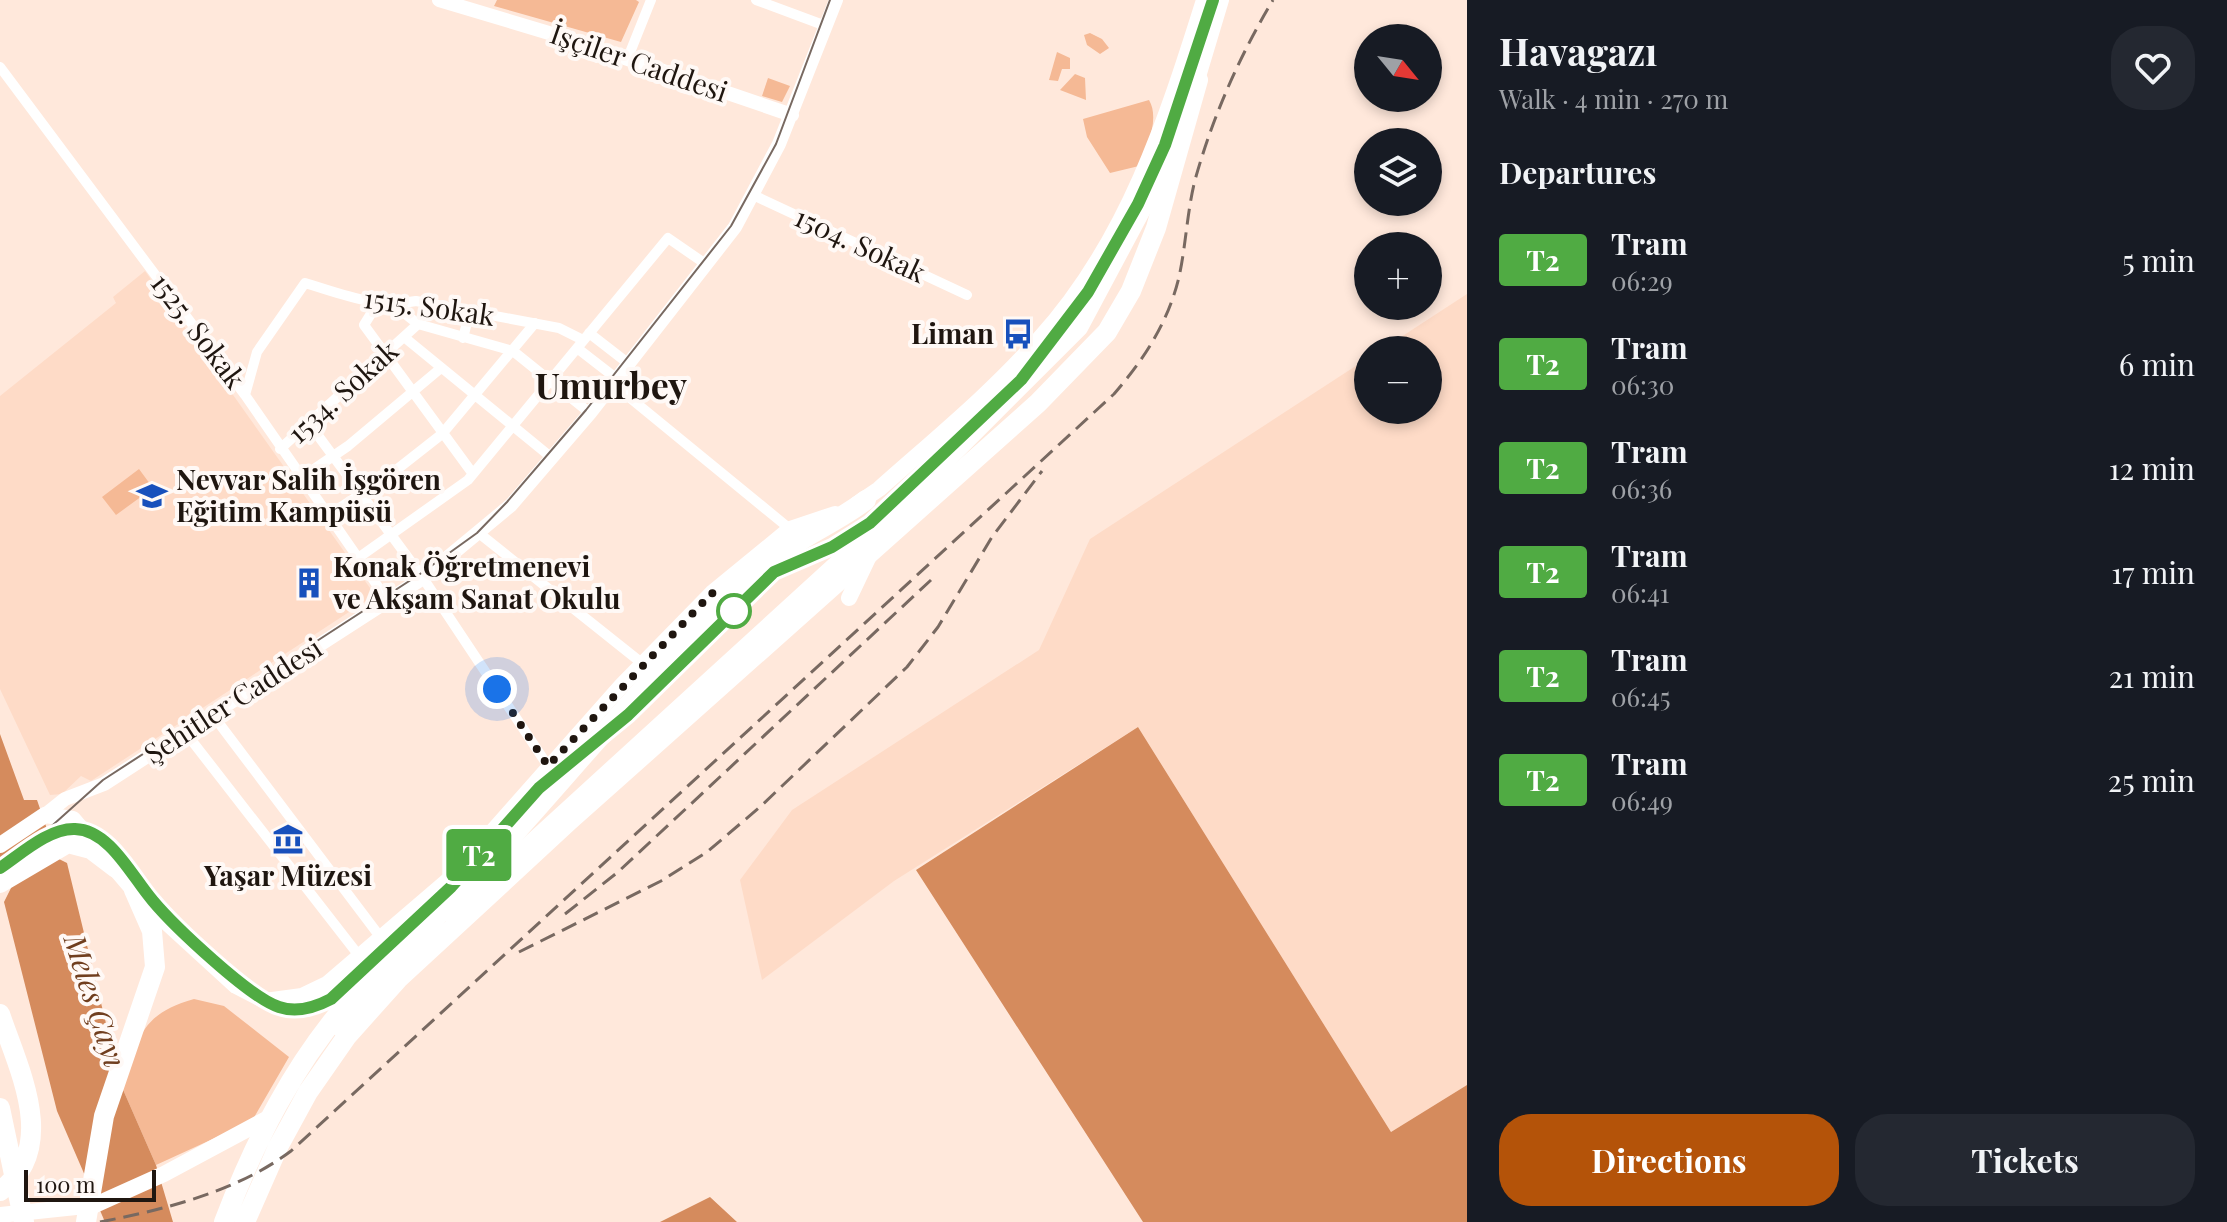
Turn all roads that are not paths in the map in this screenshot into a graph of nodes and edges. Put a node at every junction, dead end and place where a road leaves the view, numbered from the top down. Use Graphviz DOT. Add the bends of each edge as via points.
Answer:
graph roads {
  1 [pos="439,0"];
  2 [pos="651,0"];
  3 [pos="756,0"];
  4 [pos="836,0"];
  5 [pos="1204,0"];
  6 [pos="1221,0"];
  7 [pos="826,26"];
  8 [pos="627,60"];
  9 [pos="0,67"];
  10 [pos="1198,80"];
  11 [pos="792,115"];
  12 [pos="753,195"];
  13 [pos="707,265"];
  14 [pos="967,295"];
  15 [pos="377,304"];
  16 [pos="394,305"];
  17 [pos="470,311"];
  18 [pos="535,323"];
  19 [pos="418,324"];
  20 [pos="404,337"];
  21 [pos="463,338"];
  22 [pos="583,340"];
  23 [pos="513,351"];
  24 [pos="386,353"];
  25 [pos="629,364"];
  26 [pos="441,368"];
  27 [pos="550,380"];
  28 [pos="615,381"];
  29 [pos="412,391"];
  30 [pos="245,395"];
  31 [pos="475,397"];
  32 [pos="590,413"];
  33 [pos="308,422"];
  34 [pos="513,425"];
  35 [pos="442,434"];
  36 [pos="280,449"];
  37 [pos="333,453"];
  38 [pos="552,458"];
  39 [pos="473,474"];
  40 [pos="301,478"];
  41 [pos="362,493"];
  42 [pos="866,500"];
  43 [pos="327,516"];
  44 [pos="889,516"];
  45 [pos="790,529"];
  46 [pos="480,534"];
  47 [pos="391,535"];
  48 [pos="358,558"];
  49 [pos="423,578"];
  50 [pos="849,598"];
  51 [pos="388,601"];
  52 [pos="643,664"];
  53 [pos="212,714"];
  54 [pos="185,732"];
  55 [pos="548,766"];
  56 [pos="45,815"];
  57 [pos="0,845"];
  58 [pos="116,868"];
  59 [pos="4,881"];
  60 [pos="134,890"];
  61 [pos="381,938"];
  62 [pos="360,957"];
  63 [pos="0,1014"];
  64 [pos="0,1108"];
  65 [pos="0,1172"];
  66 [pos="0,1191"];
  67 [pos="90,1213"];
  68 [pos="0,1215"];
  69 [pos="10,1222"];
  70 [pos="24,1222"];
  71 [pos="224,1222"];
  72 [pos="245,1222"];
  1 -- 8 [label="street, İşçiler Caddesi"];
  2 -- 8 [label="street"];
  3 -- 7 [label="street"];
  4 -- 7 [label="street, Şehitler Caddesi"];
  5 -- 42 [label="main road" via="1149,163 1091,270 1018,361"];
  6 -- 10 [label="main road"];
  7 -- 11 [label="street, Şehitler Caddesi"];
  8 -- 11 [label="street, İşçiler Caddesi"];
  9 -- 30 [label="street, 1525. Sokak"];
  10 -- 44 [label="main road" via="1144,208 1080,328"];
  10 -- 72 [label="highway" via="1156,228 1131,291 1107,332 1038,403 398,979 347,1036 308,1092"];
  11 -- 12 [label="street, Şehitler Caddesi"];
  12 -- 13 [label="street, Şehitler Caddesi"];
  12 -- 14 [label="street, 1504. Sokak"];
  13 -- 22 [label="street" via="668,238"];
  13 -- 25 [label="street, Şehitler Caddesi"];
  15 -- 16 [label="street, 1515. Sokak"];
  15 -- 24 [label="street" via="364,325"];
  15 -- 30 [label="street, 1515. Sokak" via="305,283 257,352"];
  16 -- 17 [label="street, 1515. Sokak" via="416,301"];
  16 -- 19 [label="street, 1534. Sokak"];
  17 -- 18 [label="street, 1515. Sokak"];
  17 -- 21 [label="street"];
  18 -- 22 [label="street, 1515. Sokak"];
  18 -- 23 [label="street"];
  19 -- 20 [label="street, 1534. Sokak"];
  19 -- 21 [label="street"];
  20 -- 24 [label="street, 1534. Sokak"];
  20 -- 26 [label="street"];
  21 -- 23 [label="street"];
  22 -- 25 [label="street, 1515. Sokak"];
  22 -- 27 [label="street"];
  22 -- 28 [label="street"];
  23 -- 27 [label="street"];
  23 -- 31 [label="street"];
  24 -- 29 [label="street"];
  24 -- 33 [label="street, 1534. Sokak"];
  25 -- 28 [label="street, Şehitler Caddesi"];
  26 -- 29 [label="street"];
  26 -- 31 [label="street"];
  27 -- 32 [label="street"];
  27 -- 34 [label="street"];
  28 -- 32 [label="street, Şehitler Caddesi"];
  28 -- 45 [label="street"];
  29 -- 35 [label="street"];
  29 -- 37 [label="street"];
  30 -- 36 [label="street, 1525. Sokak"];
  31 -- 34 [label="street"];
  31 -- 35 [label="street"];
  32 -- 38 [label="street, Şehitler Caddesi"];
  33 -- 36 [label="street, 1534. Sokak"];
  33 -- 37 [label="street"];
  34 -- 38 [label="street"];
  34 -- 39 [label="street"];
  35 -- 39 [label="street"];
  35 -- 41 [label="street"];
  36 -- 40 [label="street, 1525. Sokak"];
  37 -- 40 [label="street"];
  37 -- 41 [label="street"];
  38 -- 46 [label="street, Şehitler Caddesi"];
  39 -- 47 [label="street"];
  40 -- 43 [label="street, 1525. Sokak"];
  41 -- 43 [label="street"];
  41 -- 47 [label="street"];
  42 -- 45 [label="main road"];
  42 -- 71 [label="highway" via="779,556 682,648 456,897 332,1022 267,1123"];
  43 -- 48 [label="street, 1525. Sokak"];
  44 -- 50 [label="main road"];
  44 -- 67 [label="main road" via="411,953 333,1035 277,1112"];
  45 -- 52 [label="main road" via="712,593"];
  46 -- 49 [label="street, Şehitler Caddesi"];
  46 -- 52 [label="street"];
  47 -- 48 [label="street"];
  47 -- 49 [label="street"];
  48 -- 51 [label="street, 1525. Sokak"];
  49 -- 51 [label="street, Şehitler Caddesi"];
  49 -- 55 [label="street"];
  51 -- 53 [label="street, Şehitler Caddesi"];
  52 -- 55 [label="main road"];
  53 -- 54 [label="street, Şehitler Caddesi"];
  53 -- 61 [label="street"];
  54 -- 56 [label="street, Şehitler Caddesi"];
  54 -- 62 [label="street"];
  55 -- 61 [label="main road" via="453,876"];
  56 -- 57 [label="main road, Şehitler Caddesi"];
  56 -- 58 [label="main road" via="65,815 81,823"];
  58 -- 59 [label="highway" via="83,845 68,843"];
  58 -- 60 [label="main road"];
  60 -- 62 [label="main road" via="221,973 265,1001 302,996"];
  60 -- 67 [label="highway" via="147,917 155,967 104,1116"];
  61 -- 62 [label="main road"];
  63 -- 66 [label="highway" via="30,1112 30,1149 23,1166"];
  64 -- 70 [label="highway"];
  65 -- 69 [label="highway"];
  67 -- 68 [label="main road"];
}
